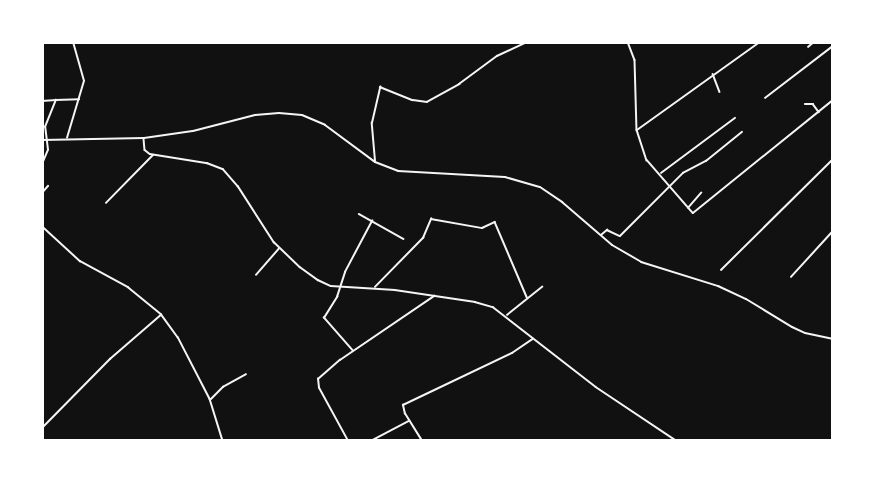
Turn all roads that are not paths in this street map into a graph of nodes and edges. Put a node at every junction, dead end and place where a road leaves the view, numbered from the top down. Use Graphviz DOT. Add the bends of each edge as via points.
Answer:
graph roads {
  1 [pos="73,42"];
  2 [pos="527,42"];
  3 [pos="628,42"];
  4 [pos="760,42"];
  5 [pos="814,42"];
  6 [pos="522,43"];
  7 [pos="833,46"];
  8 [pos="808,47"];
  9 [pos="713,74"];
  10 [pos="720,92"];
  11 [pos="765,98"];
  12 [pos="80,99"];
  13 [pos="42,100"];
  14 [pos="56,100"];
  15 [pos="833,100"];
  16 [pos="805,104"];
  17 [pos="819,113"];
  18 [pos="735,118"];
  19 [pos="637,130"];
  20 [pos="742,132"];
  21 [pos="144,138"];
  22 [pos="66,139"];
  23 [pos="42,140"];
  24 [pos="46,140"];
  25 [pos="153,155"];
  26 [pos="833,159"];
  27 [pos="375,162"];
  28 [pos="42,164"];
  29 [pos="660,174"];
  30 [pos="48,186"];
  31 [pos="670,187"];
  32 [pos="42,193"];
  33 [pos="701,193"];
  34 [pos="106,203"];
  35 [pos="688,208"];
  36 [pos="359,214"];
  37 [pos="372,221"];
  38 [pos="42,226"];
  39 [pos="833,231"];
  40 [pos="600,236"];
  41 [pos="404,239"];
  42 [pos="280,249"];
  43 [pos="721,270"];
  44 [pos="256,275"];
  45 [pos="791,277"];
  46 [pos="340,287"];
  47 [pos="542,287"];
  48 [pos="375,288"];
  49 [pos="435,296"];
  50 [pos="527,297"];
  51 [pos="161,314"];
  52 [pos="506,316"];
  53 [pos="534,338"];
  54 [pos="833,339"];
  55 [pos="354,351"];
  56 [pos="246,374"];
  57 [pos="210,399"];
  58 [pos="409,421"];
  59 [pos="42,428"];
  60 [pos="223,441"];
  61 [pos="348,441"];
  62 [pos="371,441"];
  63 [pos="422,441"];
  64 [pos="677,441"];
  1 -- 12 [label="street" via="84,81"];
  2 -- 6 [label="street"];
  3 -- 19 [label="street" via="635,60"];
  4 -- 9 [label="street"];
  5 -- 8 [label="street"];
  6 -- 27 [label="street" via="427,102 380,87 372,123"];
  7 -- 11 [label="street"];
  9 -- 10 [label="street"];
  9 -- 19 [label="street"];
  12 -- 14 [label="street"];
  12 -- 22 [label="street"];
  13 -- 14 [label="street"];
  14 -- 24 [label="street" via="45,127"];
  15 -- 17 [label="street"];
  16 -- 17 [label="street" via="813,104"];
  17 -- 35 [label="street" via="695,212"];
  18 -- 29 [label="street"];
  19 -- 29 [label="street" via="647,160"];
  20 -- 31 [label="street" via="706,161 683,172"];
  21 -- 22 [label="main road"];
  21 -- 25 [label="street" via="145,150"];
  21 -- 27 [label="main road" via="255,115 290,113 325,125"];
  22 -- 24 [label="main road"];
  23 -- 24 [label="main road"];
  24 -- 28 [label="street" via="47,156"];
  25 -- 34 [label="street"];
  25 -- 42 [label="street" via="223,169"];
  26 -- 43 [label="street"];
  27 -- 40 [label="main road" via="408,173 467,173 517,179 549,193"];
  29 -- 31 [label="street"];
  30 -- 32 [label="street"];
  31 -- 35 [label="street"];
  31 -- 40 [label="street" via="620,237 607,230"];
  33 -- 35 [label="street"];
  36 -- 37 [label="street"];
  37 -- 41 [label="street"];
  37 -- 46 [label="street"];
  38 -- 51 [label="street" via="80,261 128,287"];
  39 -- 45 [label="street"];
  40 -- 54 [label="main road" via="641,262 718,286 799,330"];
  42 -- 44 [label="street"];
  42 -- 46 [label="street" via="311,275"];
  46 -- 48 [label="street"];
  46 -- 55 [label="street" via="324,318"];
  47 -- 50 [label="street"];
  48 -- 49 [label="street"];
  48 -- 50 [label="street" via="423,238 431,219 482,228 495,222"];
  49 -- 52 [label="street" via="483,303"];
  49 -- 55 [label="street"];
  50 -- 52 [label="street"];
  51 -- 57 [label="street" via="178,337"];
  51 -- 59 [label="street"];
  52 -- 53 [label="street"];
  53 -- 58 [label="street" via="512,353 404,404"];
  53 -- 64 [label="street" via="605,393"];
  55 -- 61 [label="street" via="317,381"];
  56 -- 57 [label="street"];
  57 -- 60 [label="street"];
  58 -- 62 [label="street"];
  58 -- 63 [label="street"];
}
